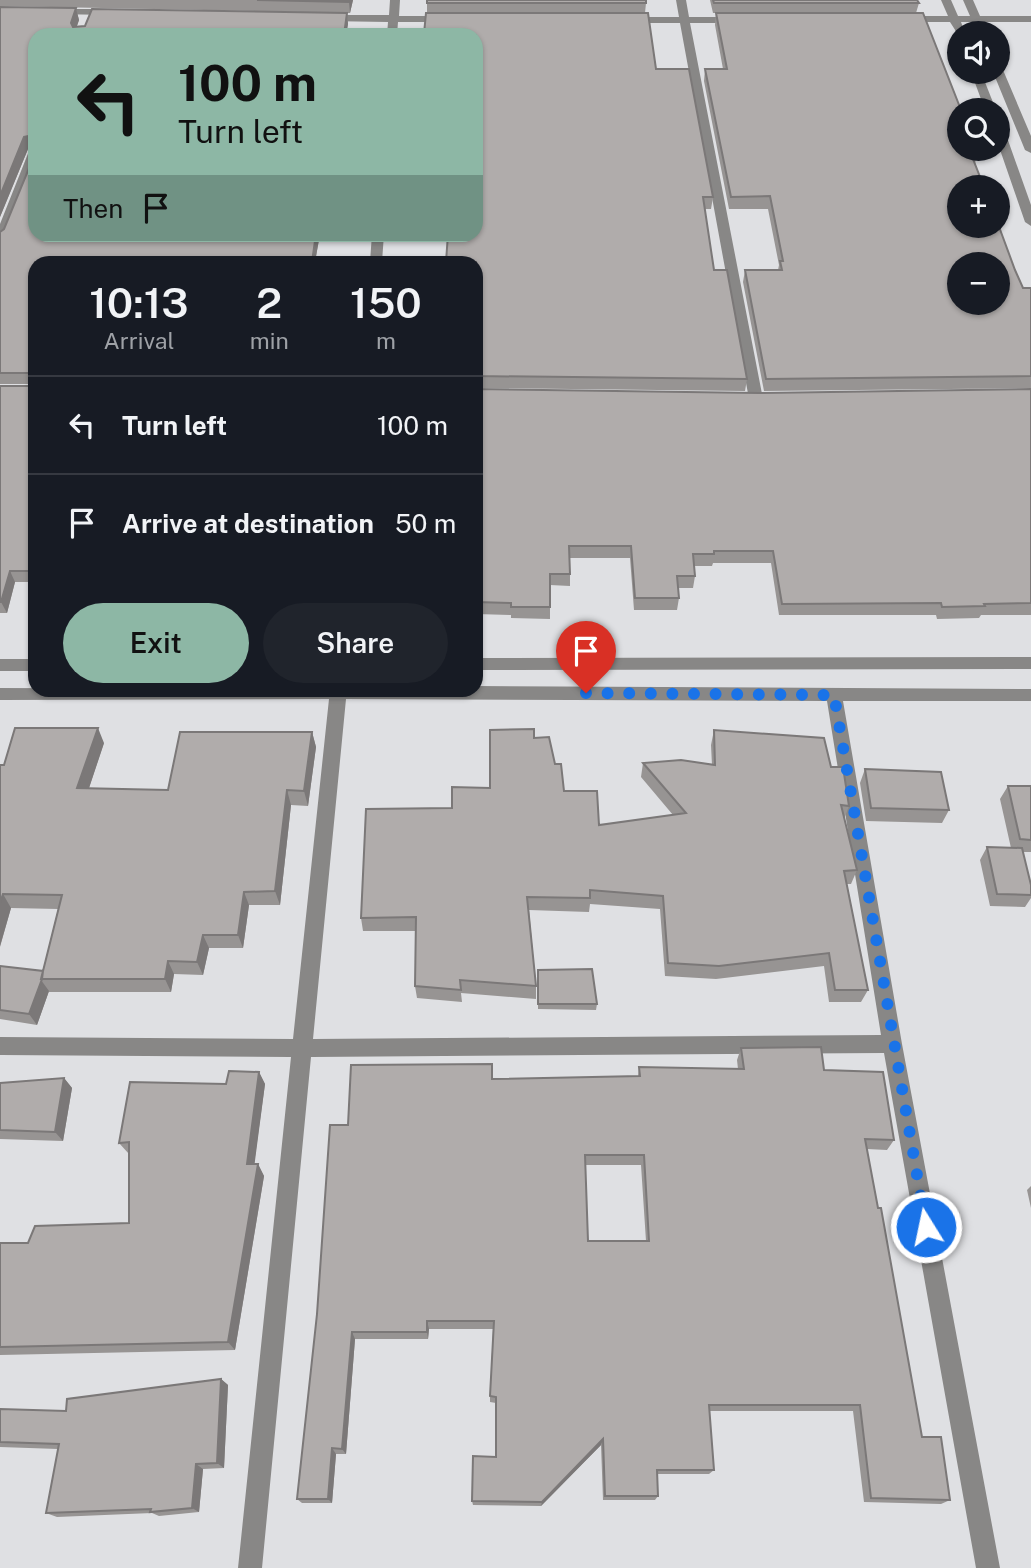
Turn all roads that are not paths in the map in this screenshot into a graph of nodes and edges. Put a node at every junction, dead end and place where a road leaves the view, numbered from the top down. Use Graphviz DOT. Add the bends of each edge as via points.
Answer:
graph roads {
  1 [pos="395,0"];
  2 [pos="681,0"];
  3 [pos="946,0"];
  4 [pos="968,0"];
  5 [pos="39,12"];
  6 [pos="90,12"];
  7 [pos="123,12"];
  8 [pos="311,17"];
  9 [pos="976,18"];
  10 [pos="393,19"];
  11 [pos="462,19"];
  12 [pos="884,19"];
  13 [pos="954,19"];
  14 [pos="1031,19"];
  15 [pos="615,20"];
  16 [pos="684,20"];
  17 [pos="751,20"];
  18 [pos="977,21"];
  19 [pos="86,23"];
  20 [pos="392,28"];
  21 [pos="1004,84"];
  22 [pos="1031,150"];
  23 [pos="1009,161"];
  24 [pos="28,169"];
  25 [pos="1031,222"];
  26 [pos="0,240"];
  27 [pos="756,399"];
  28 [pos="1031,663"];
  29 [pos="483,664"];
  30 [pos="0,665"];
  31 [pos="28,666"];
  32 [pos="483,693"];
  33 [pos="0,694"];
  34 [pos="28,694"];
  35 [pos="834,695"];
  36 [pos="1031,695"];
  37 [pos="337,697"];
  38 [pos="892,1044"];
  39 [pos="0,1046"];
  40 [pos="302,1048"];
  41 [pos="250,1568"];
  42 [pos="988,1568"];
  1 -- 10 [label="street"];
  2 -- 16 [label="street"];
  3 -- 13 [label="street"];
  4 -- 9 [label="street"];
  5 -- 6 [label="street"];
  6 -- 7 [label="street"];
  6 -- 19 [label="street"];
  8 -- 10 [label="street"];
  9 -- 13 [label="street"];
  9 -- 14 [label="street"];
  9 -- 18 [label="street"];
  10 -- 11 [label="street"];
  10 -- 20 [label="street"];
  12 -- 13 [label="street"];
  15 -- 16 [label="street"];
  16 -- 17 [label="street"];
  16 -- 27 [label="street"];
  21 -- 22 [label="street"];
  23 -- 25 [label="street"];
  24 -- 26 [label="street"];
  28 -- 29 [label="street"];
  30 -- 31 [label="street"];
  32 -- 35 [label="street"];
  33 -- 34 [label="street"];
  35 -- 36 [label="street"];
  35 -- 38 [label="street"];
  37 -- 40 [label="street"];
  38 -- 40 [label="street"];
  38 -- 42 [label="street"];
  39 -- 40 [label="street"];
  40 -- 41 [label="street"];
}
